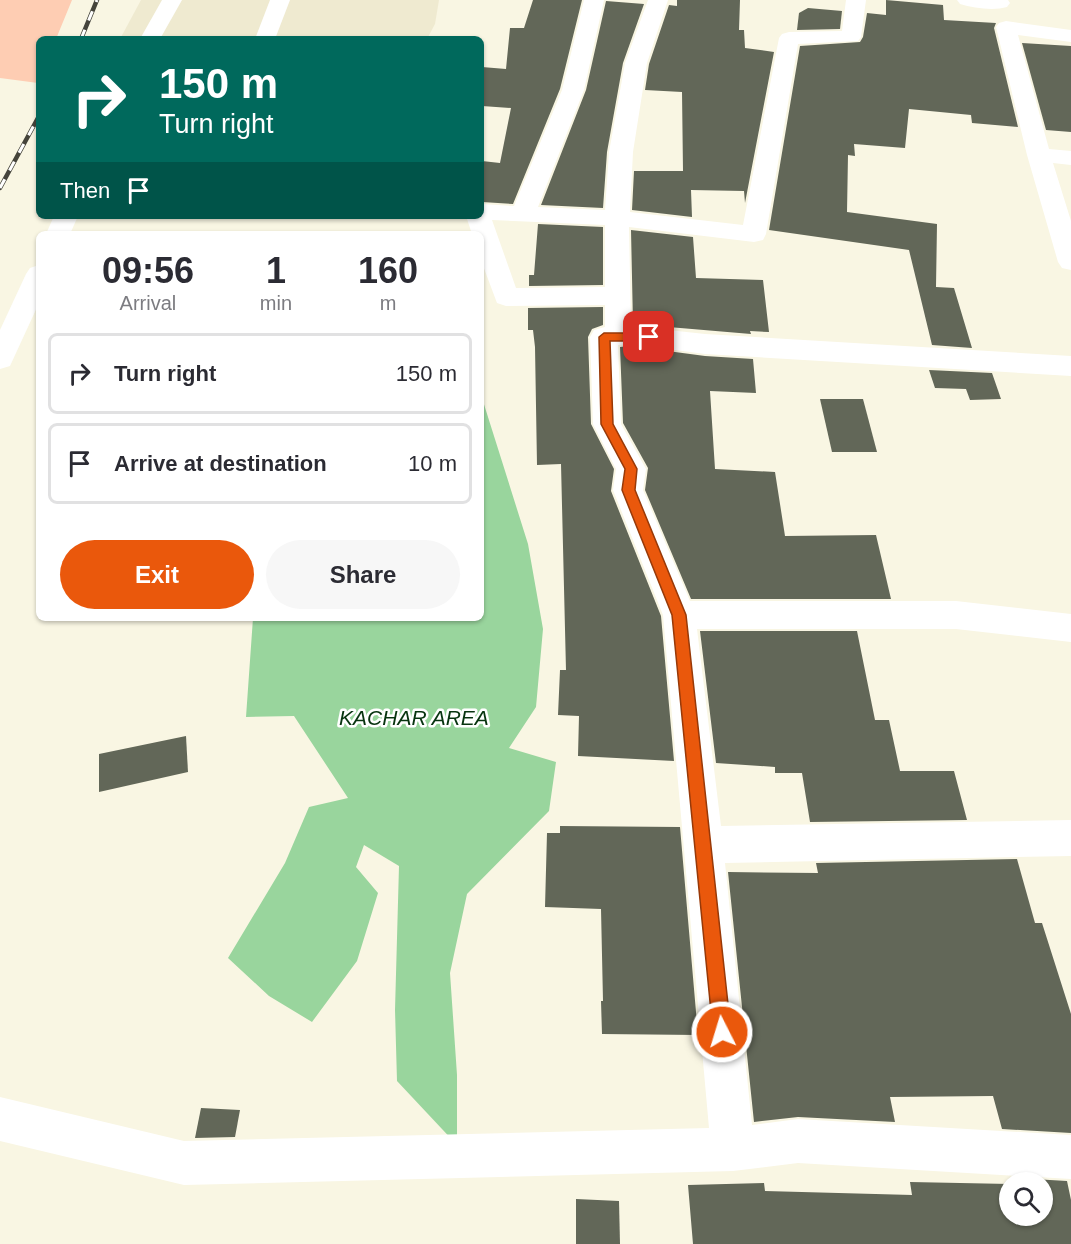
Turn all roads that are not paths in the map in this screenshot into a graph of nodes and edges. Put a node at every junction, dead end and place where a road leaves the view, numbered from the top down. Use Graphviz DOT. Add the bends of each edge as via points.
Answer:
graph roads {
  1 [pos="172,0"];
  2 [pos="280,0"];
  3 [pos="594,0"];
  4 [pos="658,0"];
  5 [pos="856,0"];
  6 [pos="967,0"];
  7 [pos="1000,2"];
  8 [pos="1006,27"];
  9 [pos="152,36"];
  10 [pos="266,36"];
  11 [pos="1071,36"];
  12 [pos="1039,155"];
  13 [pos="1071,158"];
  14 [pos="484,212"];
  15 [pos="524,214"];
  16 [pos="617,218"];
  17 [pos="484,233"];
  18 [pos="1069,248"];
  19 [pos="36,280"];
  20 [pos="618,296"];
  21 [pos="618,336"];
  22 [pos="0,358"];
  23 [pos="1071,366"];
  24 [pos="679,615"];
  25 [pos="1071,628"];
  26 [pos="1071,838"];
  27 [pos="704,845"];
  28 [pos="0,1119"];
  29 [pos="733,1149"];
  30 [pos="1071,1157"];
  1 -- 9 [label="street"];
  2 -- 10 [label="street"];
  3 -- 15 [label="street" via="573,90"];
  4 -- 16 [label="street" via="636,63 621,152"];
  5 -- 16 [label="street" via="851,37 789,38 754,234"];
  6 -- 7 [label="street"];
  7 -- 8 [label="street"];
  8 -- 11 [label="street"];
  8 -- 12 [label="street"];
  12 -- 13 [label="street"];
  12 -- 18 [label="street"];
  14 -- 15 [label="street"];
  15 -- 16 [label="street"];
  16 -- 20 [label="street"];
  17 -- 20 [label="street" via="506,297"];
  19 -- 22 [label="street"];
  20 -- 21 [label="street"];
  21 -- 23 [label="street"];
  21 -- 24 [label="street" via="604,337 607,424 631,469 628,490"];
  24 -- 25 [label="street" via="956,615"];
  24 -- 27 [label="street"];
  26 -- 27 [label="street"];
  27 -- 29 [label="street"];
  28 -- 29 [label="street" via="184,1163"];
  29 -- 30 [label="street" via="798,1141"];
}
